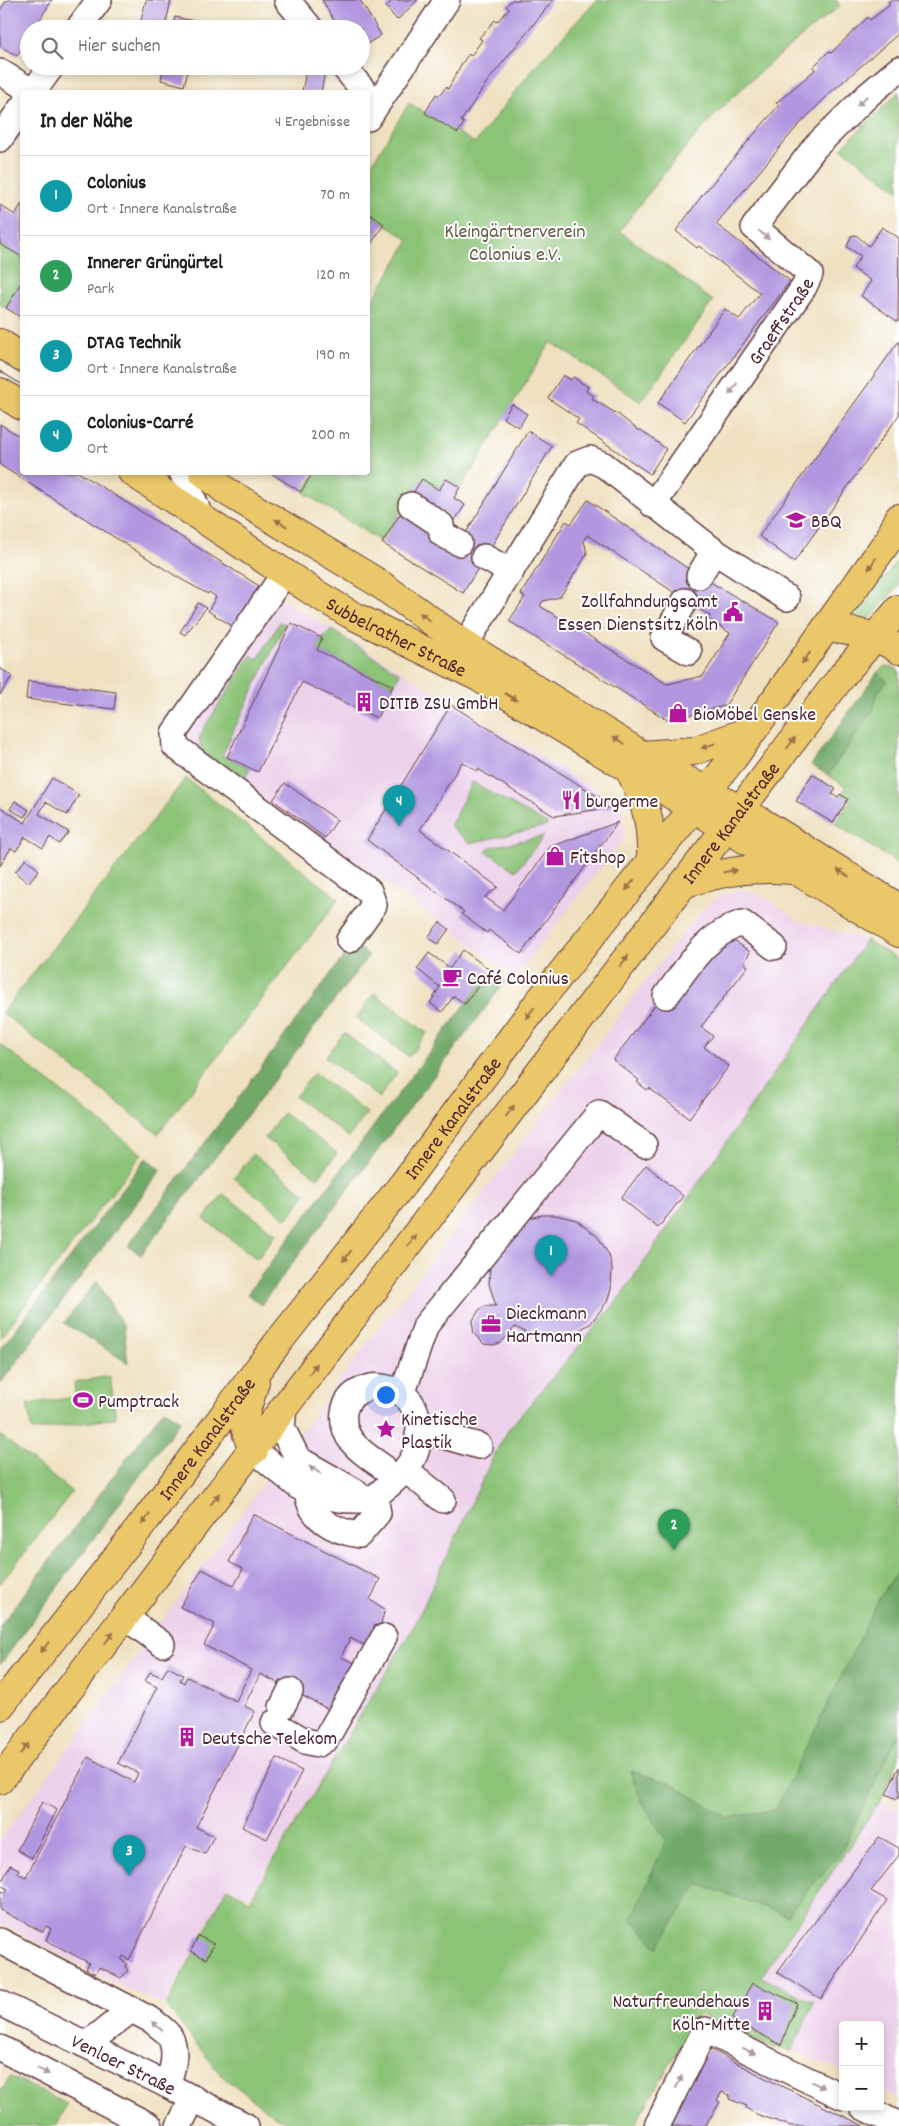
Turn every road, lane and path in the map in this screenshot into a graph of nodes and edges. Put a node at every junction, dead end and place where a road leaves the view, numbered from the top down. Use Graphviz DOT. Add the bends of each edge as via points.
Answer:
graph roads {
  1 [pos="99,0"];
  2 [pos="287,0"];
  3 [pos="448,0"];
  4 [pos="85,20"];
  5 [pos="304,20"];
  6 [pos="899,69"];
  7 [pos="0,72"];
  8 [pos="45,75"];
  9 [pos="349,75"];
  10 [pos="30,90"];
  11 [pos="34,90"];
  12 [pos="360,90"];
  13 [pos="370,102"];
  14 [pos="20,111"];
  15 [pos="0,139"];
  16 [pos="0,342"];
  17 [pos="20,357"];
  18 [pos="0,392"];
  19 [pos="20,405"];
  20 [pos="137,475"];
  21 [pos="183,475"];
  22 [pos="207,475"];
  23 [pos="652,504"];
  24 [pos="411,506"];
  25 [pos="200,516"];
  26 [pos="896,527"];
  27 [pos="459,543"];
  28 [pos="322,548"];
  29 [pos="714,551"];
  30 [pos="484,557"];
  31 [pos="511,572"];
  32 [pos="284,574"];
  33 [pos="699,576"];
  34 [pos="377,582"];
  35 [pos="787,598"];
  36 [pos="685,601"];
  37 [pos="899,609"];
  38 [pos="350,614"];
  39 [pos="826,629"];
  40 [pos="873,637"];
  41 [pos="465,645"];
  42 [pos="899,650"];
  43 [pos="689,652"];
  44 [pos="754,729"];
  45 [pos="636,761"];
  46 [pos="700,798"];
  47 [pos="734,818"];
  48 [pos="651,858"];
  49 [pos="793,870"];
  50 [pos="683,884"];
  51 [pos="841,898"];
  52 [pos="899,908"];
  53 [pos="899,913"];
  54 [pos="899,933"];
  55 [pos="349,940"];
  56 [pos="774,947"];
  57 [pos="666,996"];
  58 [pos="644,1145"];
  59 [pos="259,1368"];
  60 [pos="403,1392"];
  61 [pos="284,1407"];
  62 [pos="418,1435"];
  63 [pos="479,1446"];
  64 [pos="254,1450"];
  65 [pos="395,1468"];
  66 [pos="307,1491"];
  67 [pos="375,1497"];
  68 [pos="443,1500"];
  69 [pos="125,1617"];
  70 [pos="384,1637"];
  71 [pos="162,1644"];
  72 [pos="0,1706"];
  73 [pos="282,1707"];
  74 [pos="0,1780"];
  75 [pos="0,1941"];
  76 [pos="0,2003"];
  77 [pos="131,2010"];
  78 [pos="83,2044"];
  79 [pos="1,2052"];
  80 [pos="168,2085"];
  81 [pos="839,2095"];
  82 [pos="193,2098"];
  83 [pos="871,2111"];
  84 [pos="899,2125"];
  85 [pos="150,2126"];
  86 [pos="179,2126"];
  87 [pos="246,2126"];
  88 [pos="657,2126"];
  1 -- 4 [label="street"];
  2 -- 5 [label="street"];
  3 -- 13 [label="street"];
  6 -- 23 [label="street, Graeffstraße, one-way" via="868,94 815,147 754,227 810,274"];
  7 -- 10 [label="street"];
  8 -- 11 [label="street"];
  9 -- 12 [label="street"];
  14 -- 15 [label="street"];
  16 -- 17 [label="main road"];
  18 -- 19 [label="main road"];
  20 -- 25 [label="main road, Subbelrather Straße"];
  21 -- 25 [label="street"];
  28 -- 22 [label="main road, Subbelrather Straße, one-way" via="226,491"];
  23 -- 29 [label="street"];
  23 -- 31 [label="street" via="604,466 590,459 577,464"];
  24 -- 27 [label="street" via="441,524 442,534"];
  25 -- 32 [label="main road, Subbelrather Straße"];
  26 -- 39 [label="main road, Innere Kanalstraße, one-way"];
  28 -- 32 [label="main road"];
  28 -- 34 [label="main road, Subbelrather Straße"];
  29 -- 33 [label="street"];
  29 -- 35 [label="street"];
  30 -- 31 [label="street"];
  31 -- 41 [label="street"];
  32 -- 38 [label="main road, Subbelrather Straße"];
  32 -- 55 [label="street" via="174,733 175,746 369,891 374,906"];
  34 -- 38 [label="main road" via="356,593 351,600"];
  41 -- 34 [label="main road, Subbelrather Straße, one-way"];
  36 -- 43 [label="street" via="664,638"];
  37 -- 40 [label="main road, Innere Kanalstraße"];
  38 -- 45 [label="main road, Subbelrather Straße, one-way"];
  39 -- 40 [label="main road"];
  39 -- 44 [label="main road, Innere Kanalstraße, one-way"];
  40 -- 42 [label="main road"];
  47 -- 40 [label="main road, Innere Kanalstraße, one-way"];
  45 -- 41 [label="main road, Subbelrather Straße, one-way"];
  44 -- 45 [label="main road, one-way" via="694,751"];
  44 -- 46 [label="main road, Innere Kanalstraße"];
  45 -- 46 [label="main road, Subbelrather Straße"];
  45 -- 48 [label="main road" via="651,824"];
  46 -- 47 [label="main road, Subbelrather Straße"];
  46 -- 48 [label="main road, Innere Kanalstraße"];
  47 -- 49 [label="main road, Subbelrather Straße"];
  47 -- 50 [label="main road, Innere Kanalstraße"];
  52 -- 47 [label="main road, Subbelrather Straße, one-way"];
  48 -- 59 [label="main road, Innere Kanalstraße, one-way"];
  50 -- 49 [label="main road, one-way" via="731,870"];
  49 -- 51 [label="main road, Subbelrather Straße"];
  61 -- 50 [label="main road, Innere Kanalstraße, one-way"];
  51 -- 53 [label="street" via="868,899"];
  51 -- 54 [label="main road, Subbelrather Straße"];
  56 -- 57 [label="street" via="742,923 724,928 711,938"];
  58 -- 60 [label="street" via="599,1113 426,1325"];
  59 -- 64 [label="main road" via="243,1428"];
  59 -- 72 [label="main road, Innere Kanalstraße, one-way" via="145,1521"];
  60 -- 62 [label="street" via="416,1409"];
  60 -- 65 [label="street" via="371,1386 356,1392 346,1404 344,1431 350,1442"];
  61 -- 64 [label="main road, Innere Kanalstraße"];
  67 -- 61 [label="street, one-way" via="352,1491 298,1459 282,1428"];
  62 -- 63 [label="street" via="436,1434"];
  62 -- 65 [label="street" via="415,1453"];
  64 -- 66 [label="street"];
  69 -- 64 [label="main road, Innere Kanalstraße, one-way"];
  65 -- 67 [label="street"];
  65 -- 68 [label="street"];
  66 -- 67 [label="street" via="356,1501"];
  66 -- 67 [label="street" via="308,1502 318,1518 345,1533 359,1535 378,1513"];
  69 -- 71 [label="street"];
  74 -- 69 [label="main road, Innere Kanalstraße, one-way"];
  70 -- 73 [label="street" via="326,1739 318,1744 305,1741"];
  75 -- 77 [label="street"];
  76 -- 78 [label="street, Venloer Straße"];
  77 -- 78 [label="street"];
  80 -- 77 [label="street, one-way" via="174,2054 171,2038 153,2021"];
  78 -- 80 [label="street, Venloer Straße"];
  79 -- 85 [label="street, Venloer Straße, one-way"];
  80 -- 82 [label="street, Venloer Straße"];
  88 -- 81 [label="street, one-way" via="705,2030"];
  82 -- 86 [label="street"];
  82 -- 87 [label="street, Venloer Straße"];
  83 -- 84 [label="street"];
}
